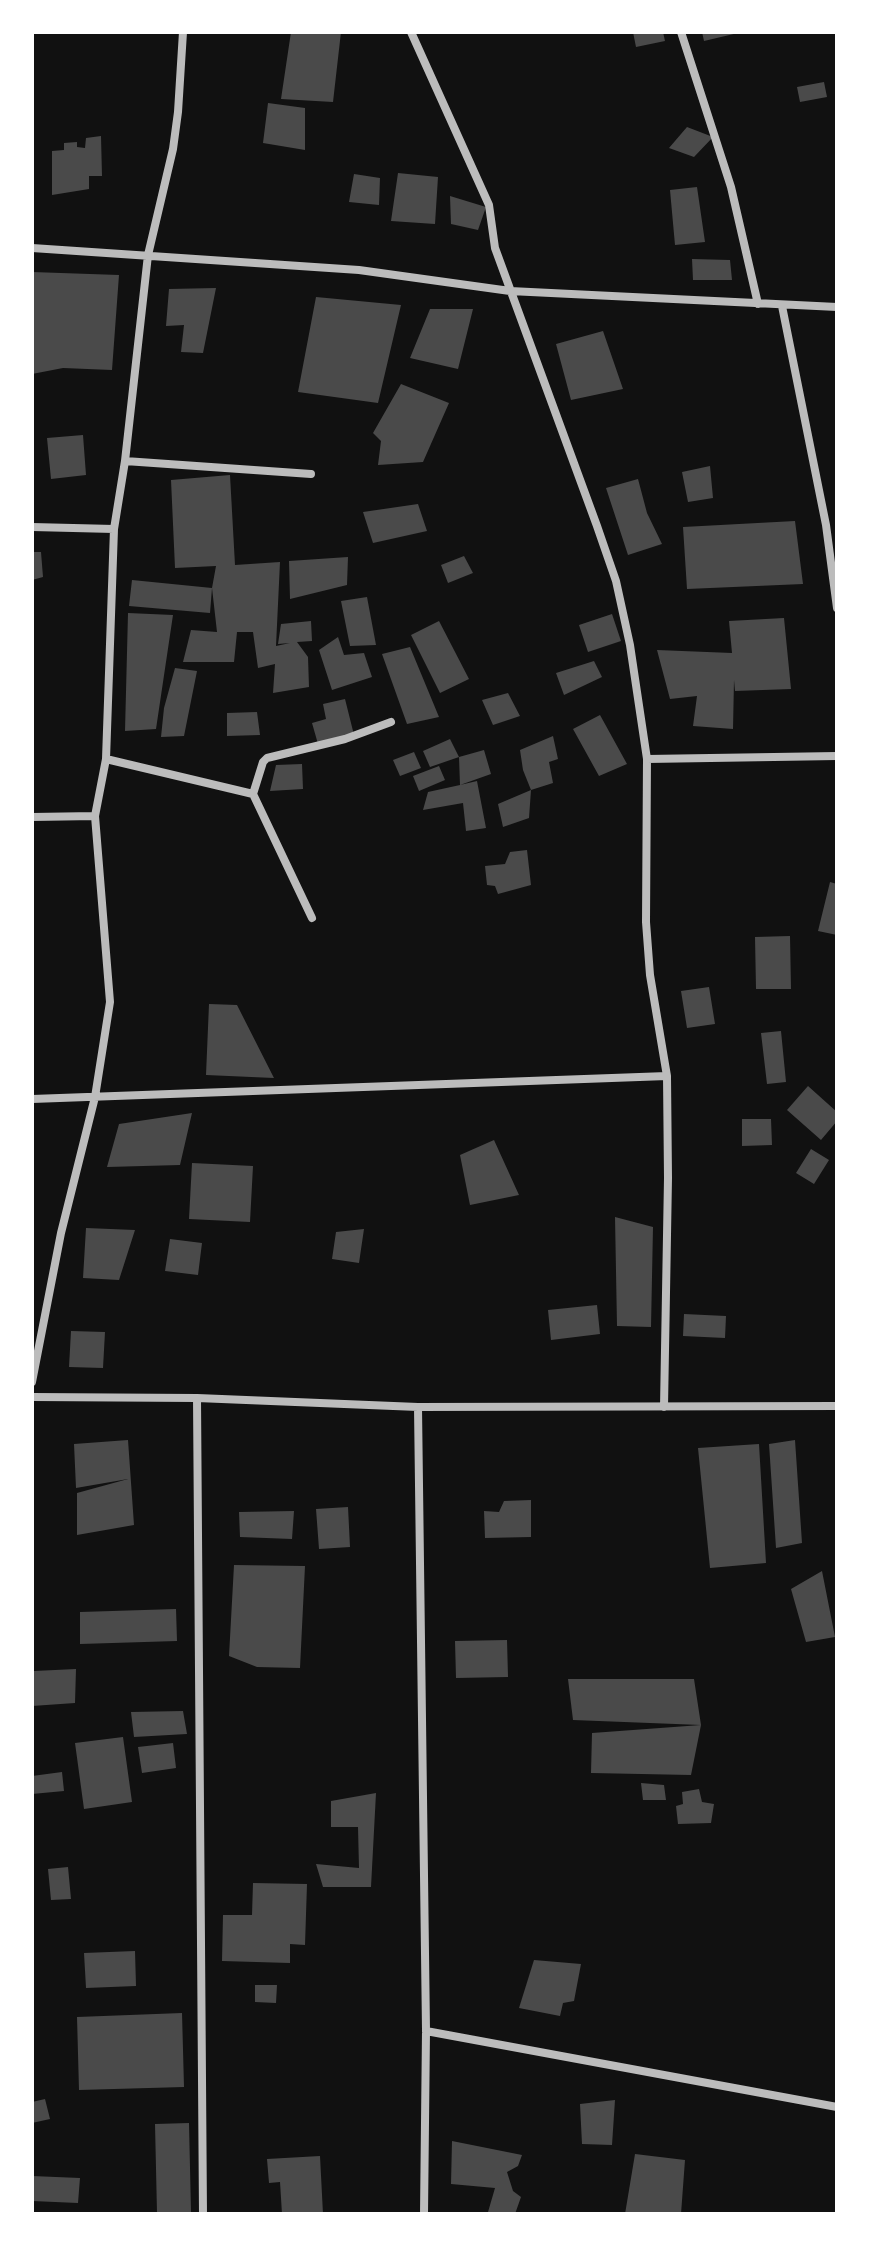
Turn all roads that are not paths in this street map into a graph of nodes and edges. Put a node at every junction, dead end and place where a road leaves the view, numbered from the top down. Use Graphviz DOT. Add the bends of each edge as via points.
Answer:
graph roads {
  1 [pos="183,32"];
  2 [pos="411,32"];
  3 [pos="681,32"];
  4 [pos="32,248"];
  5 [pos="148,255"];
  6 [pos="510,291"];
  7 [pos="758,304"];
  8 [pos="782,306"];
  9 [pos="837,307"];
  10 [pos="125,461"];
  11 [pos="311,474"];
  12 [pos="32,527"];
  13 [pos="114,529"];
  14 [pos="837,608"];
  15 [pos="391,722"];
  16 [pos="837,756"];
  17 [pos="106,759"];
  18 [pos="647,759"];
  19 [pos="253,794"];
  20 [pos="95,816"];
  21 [pos="32,817"];
  22 [pos="312,918"];
  23 [pos="667,1076"];
  24 [pos="95,1097"];
  25 [pos="32,1099"];
  26 [pos="32,1382"];
  27 [pos="32,1397"];
  28 [pos="197,1398"];
  29 [pos="837,1406"];
  30 [pos="418,1407"];
  31 [pos="664,1407"];
  32 [pos="426,2031"];
  33 [pos="837,2107"];
  34 [pos="203,2214"];
  35 [pos="424,2214"];
  1 -- 5 [label="street" via="173,149"];
  2 -- 6 [label="street" via="489,205 495,248"];
  3 -- 7 [label="street" via="731,187"];
  4 -- 5 [label="street"];
  5 -- 6 [label="street" via="359,270"];
  5 -- 10 [label="street"];
  6 -- 7 [label="street"];
  6 -- 18 [label="street" via="616,581"];
  7 -- 8 [label="street"];
  8 -- 9 [label="street"];
  8 -- 14 [label="street" via="826,525"];
  10 -- 11 [label="street"];
  10 -- 13 [label="street"];
  12 -- 13 [label="street"];
  13 -- 17 [label="street"];
  15 -- 19 [label="street" via="267,758"];
  16 -- 18 [label="street"];
  17 -- 19 [label="street"];
  17 -- 20 [label="street"];
  18 -- 23 [label="street" via="646,922"];
  19 -- 22 [label="street"];
  20 -- 21 [label="street"];
  20 -- 24 [label="street" via="110,1002"];
  23 -- 24 [label="street"];
  23 -- 31 [label="street"];
  24 -- 25 [label="street"];
  24 -- 26 [label="street"];
  27 -- 28 [label="street"];
  28 -- 30 [label="street"];
  28 -- 34 [label="street"];
  29 -- 31 [label="street"];
  30 -- 31 [label="street"];
  30 -- 32 [label="street"];
  32 -- 33 [label="street"];
  32 -- 35 [label="street"];
}
